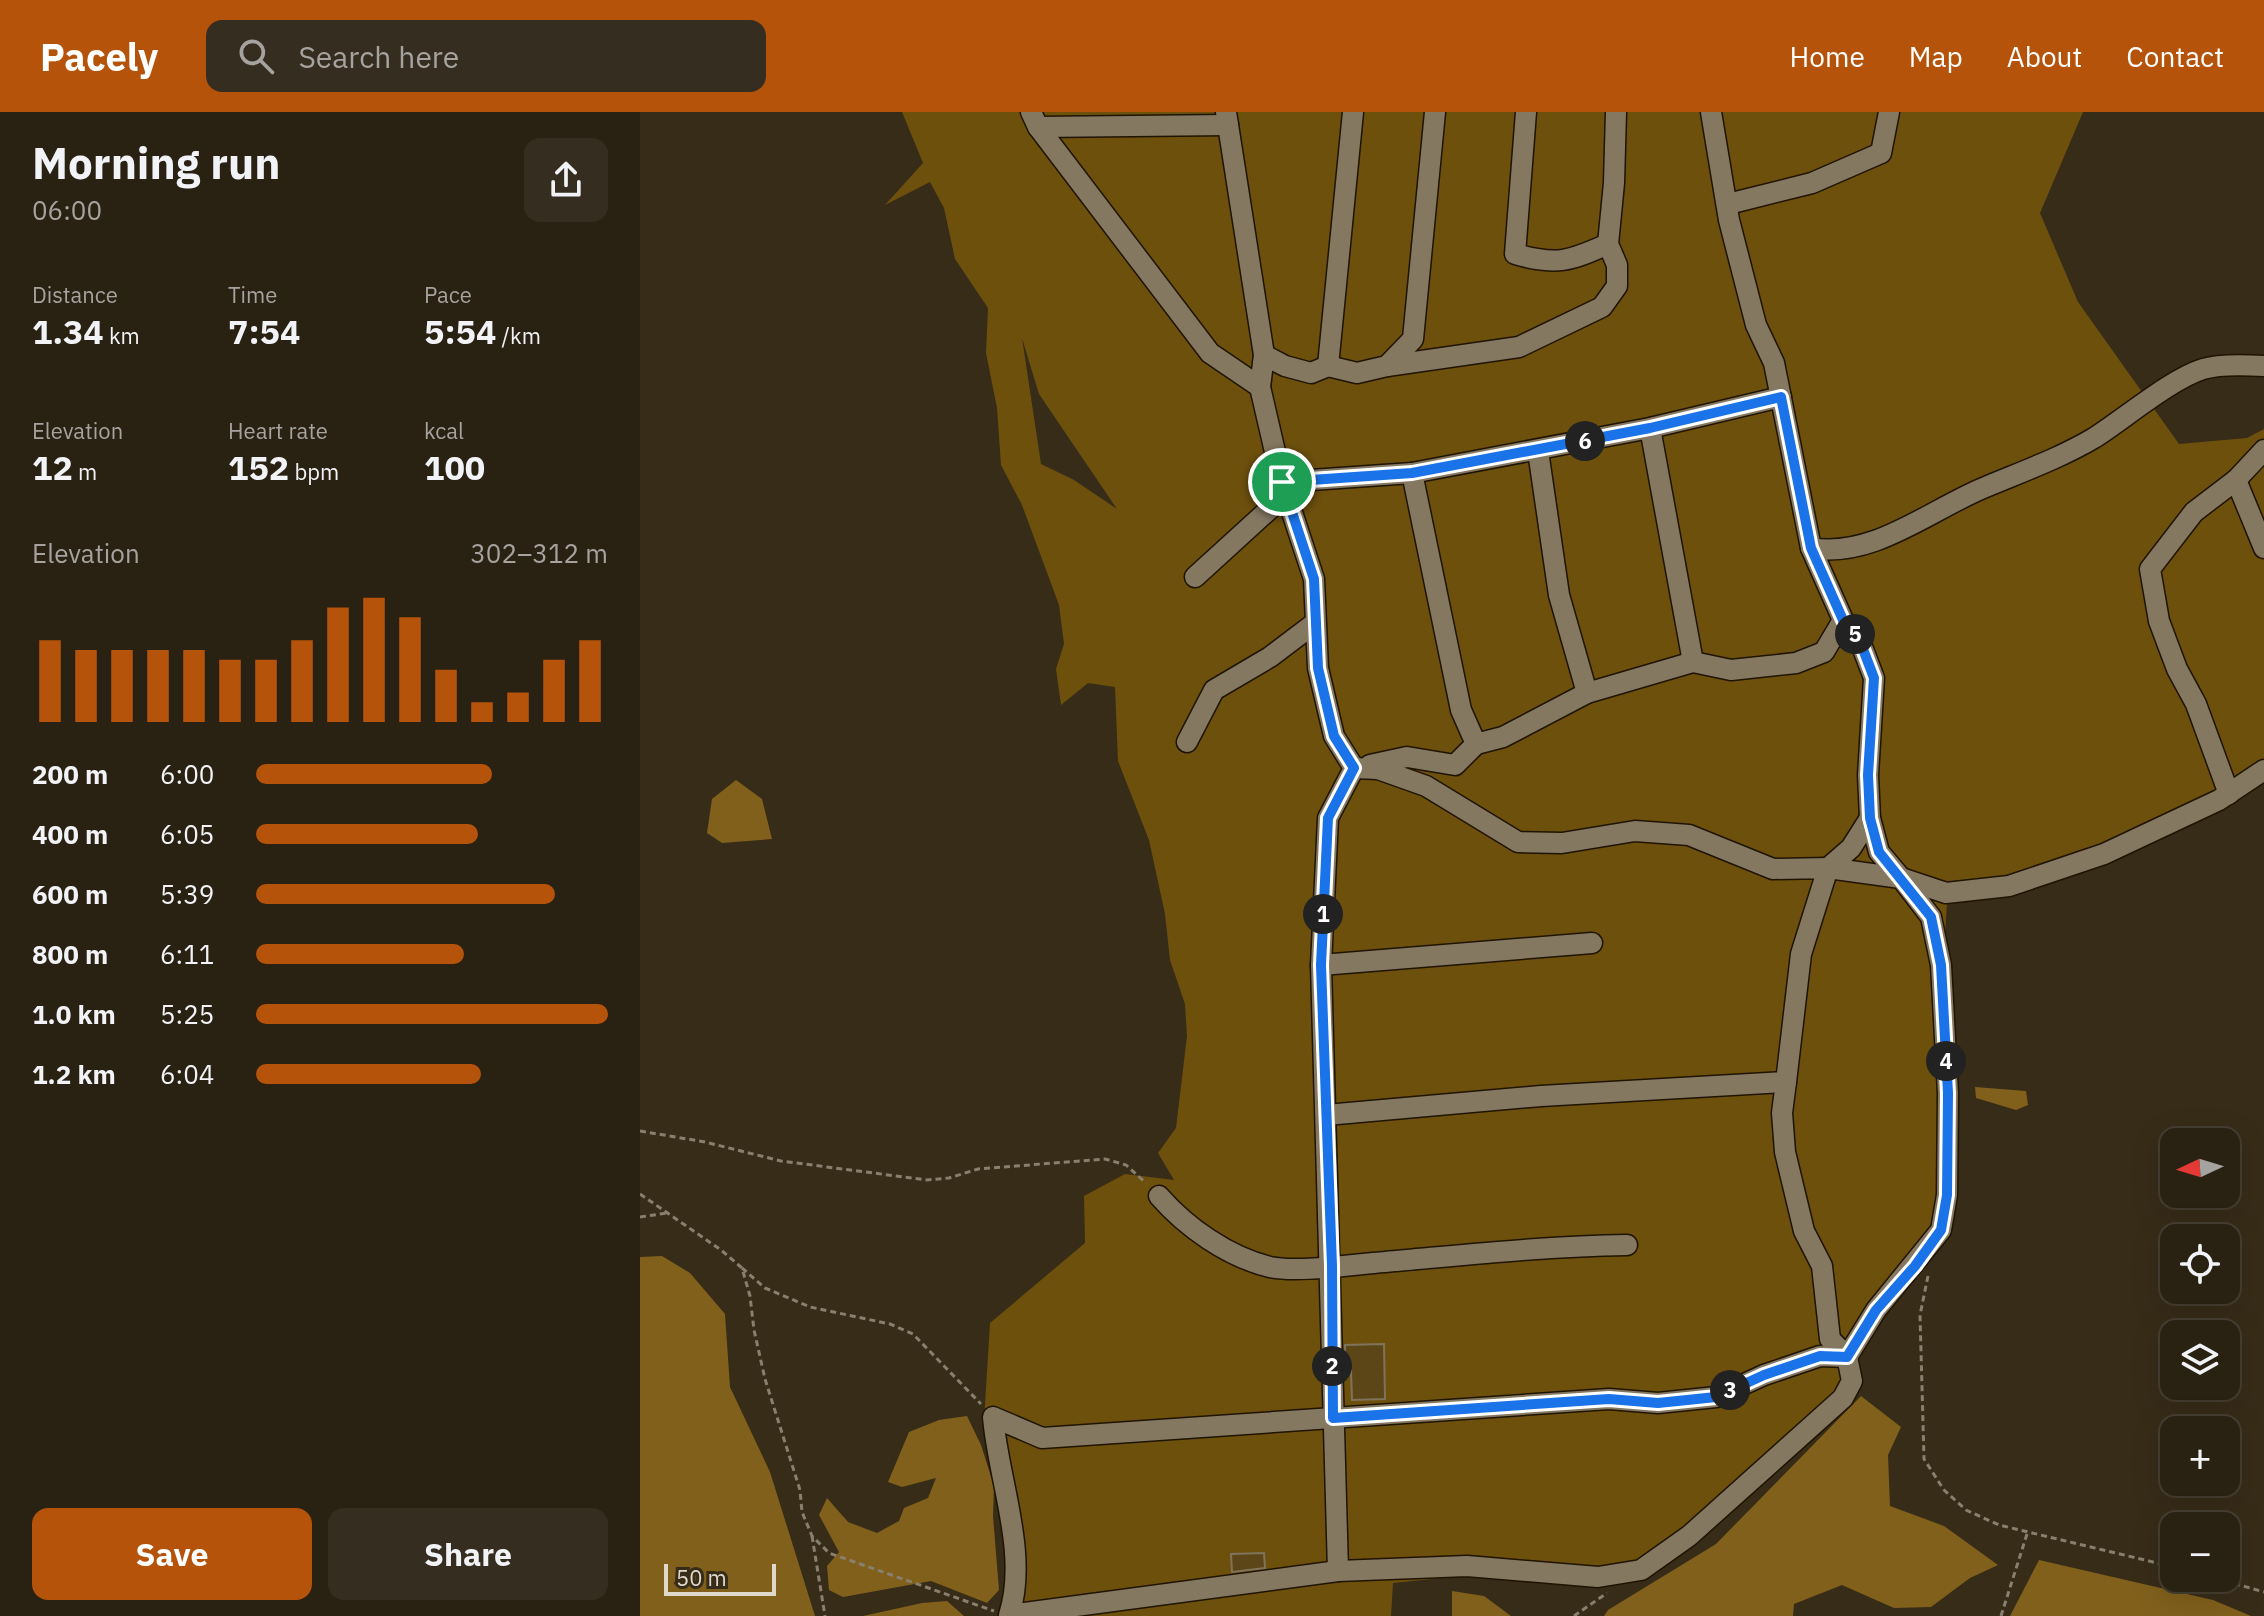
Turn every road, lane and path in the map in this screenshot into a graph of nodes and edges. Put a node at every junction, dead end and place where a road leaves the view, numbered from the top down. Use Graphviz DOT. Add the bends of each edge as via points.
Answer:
graph roads {
  1 [pos="1353,112"];
  2 [pos="1435,112"];
  3 [pos="1526,112"];
  4 [pos="1616,112"];
  5 [pos="1711,112"];
  6 [pos="1889,112"];
  7 [pos="1034,119"];
  8 [pos="1227,119"];
  9 [pos="1728,204"];
  10 [pos="1608,244"];
  11 [pos="1264,355"];
  12 [pos="1328,366"];
  13 [pos="1387,366"];
  14 [pos="2264,366"];
  15 [pos="1260,387"];
  16 [pos="1781,397"];
  17 [pos="1650,428"];
  18 [pos="2264,450"];
  19 [pos="1538,451"];
  20 [pos="1412,473"];
  21 [pos="2236,480"];
  22 [pos="1284,488"];
  23 [pos="1811,548"];
  24 [pos="2264,548"];
  25 [pos="1195,577"];
  26 [pos="1843,620"];
  27 [pos="1315,623"];
  28 [pos="1693,662"];
  29 [pos="1587,693"];
  30 [pos="1187,742"];
  31 [pos="1476,744"];
  32 [pos="1354,768"];
  33 [pos="2264,770"];
  34 [pos="2229,794"];
  35 [pos="1870,818"];
  36 [pos="1828,868"];
  37 [pos="1901,878"];
  38 [pos="1592,943"];
  39 [pos="1321,965"];
  40 [pos="1786,1082"];
  41 [pos="1326,1115"];
  42 [pos="640,1131"];
  43 [pos="640,1194"];
  44 [pos="1159,1196"];
  45 [pos="667,1213"];
  46 [pos="640,1217"];
  47 [pos="1627,1245"];
  48 [pos="1332,1266"];
  49 [pos="1930,1267"];
  50 [pos="742,1268"];
  51 [pos="1847,1357"];
  52 [pos="993,1417"];
  53 [pos="1333,1418"];
  54 [pos="2027,1534"];
  55 [pos="812,1536"];
  56 [pos="2160,1564"];
  57 [pos="1338,1571"];
  58 [pos="2240,1585"];
  59 [pos="2264,1592"];
  60 [pos="1009,1615"];
  61 [pos="825,1616"];
  62 [pos="2001,1616"];
  1 -- 12 [label="lane"];
  2 -- 13 [label="lane" via="1413,339"];
  3 -- 10 [label="lane" via="1515,254 1569,262"];
  4 -- 10 [label="lane"];
  5 -- 9 [label="lane"];
  6 -- 9 [label="lane" via="1881,153 1812,183"];
  7 -- 8 [label="lane"];
  7 -- 15 [label="lane" via="1210,353"];
  8 -- 11 [label="lane"];
  9 -- 16 [label="lane" via="1756,325 1774,363"];
  10 -- 13 [label="lane" via="1617,265 1617,286 1602,307 1519,347"];
  11 -- 12 [label="lane" via="1311,373"];
  11 -- 15 [label="lane"];
  12 -- 13 [label="lane" via="1357,373"];
  14 -- 23 [label="lane" via="2203,369 2091,439 1935,515 1832,551"];
  15 -- 22 [label="lane"];
  16 -- 17 [label="lane"];
  16 -- 23 [label="lane"];
  17 -- 19 [label="lane"];
  17 -- 28 [label="lane"];
  18 -- 21 [label="lane"];
  19 -- 20 [label="lane"];
  19 -- 29 [label="lane" via="1559,595"];
  20 -- 22 [label="lane"];
  20 -- 31 [label="lane" via="1461,710"];
  21 -- 24 [label="lane"];
  21 -- 34 [label="lane" via="2194,512 2150,569 2159,621"];
  22 -- 25 [label="lane"];
  22 -- 27 [label="lane" via="1314,579"];
  23 -- 26 [label="lane"];
  26 -- 28 [label="lane" via="1824,652 1796,663 1731,670"];
  26 -- 35 [label="lane" via="1858,636 1874,678"];
  27 -- 30 [label="lane" via="1214,690"];
  27 -- 32 [label="lane" via="1318,668 1334,736"];
  28 -- 29 [label="lane"];
  29 -- 31 [label="lane" via="1516,732"];
  31 -- 32 [label="lane" via="1455,765 1407,757"];
  32 -- 36 [label="lane" via="1378,769 1426,786 1518,842 1562,843 1635,831 1689,835 1773,869"];
  32 -- 39 [label="lane" via="1328,818"];
  33 -- 34 [label="lane"];
  34 -- 37 [label="lane" via="2104,854 2009,886 1946,893"];
  35 -- 36 [label="lane" via="1851,848"];
  35 -- 37 [label="lane" via="1879,852"];
  36 -- 37 [label="lane"];
  36 -- 40 [label="lane" via="1801,954"];
  37 -- 51 [label="lane" via="1931,917 1941,965 1947,1195 1941,1230 1876,1310"];
  38 -- 39 [label="lane"];
  39 -- 41 [label="lane"];
  40 -- 41 [label="lane"];
  40 -- 51 [label="lane" via="1785,1152 1804,1231 1822,1266 1830,1339"];
  41 -- 48 [label="lane"];
  42 -- 44 [label="path" via="781,1161 927,1180 978,1169 1105,1159 1126,1165"];
  43 -- 45 [label="path"];
  44 -- 48 [label="lane" via="1180,1219 1240,1256 1272,1267"];
  45 -- 46 [label="path"];
  45 -- 50 [label="path"];
  47 -- 48 [label="lane"];
  48 -- 53 [label="lane"];
  49 -- 54 [label="path" via="1920,1315 1924,1459 1944,1490 1966,1510"];
  50 -- 52 [label="path" via="765,1288 810,1307 913,1334"];
  50 -- 55 [label="path" via="765,1379"];
  51 -- 53 [label="lane" via="1820,1356 1716,1397"];
  51 -- 57 [label="lane" via="1852,1381 1843,1398 1700,1526 1641,1570 1598,1577 1467,1566"];
  52 -- 53 [label="lane" via="1042,1438"];
  52 -- 60 [label="lane" via="996,1456 1012,1510 1015,1597"];
  53 -- 57 [label="lane"];
  54 -- 56 [label="path"];
  54 -- 62 [label="path"];
  55 -- 60 [label="path" via="829,1553"];
  55 -- 61 [label="path"];
  57 -- 60 [label="lane"];
  58 -- 59 [label="path"];
}
